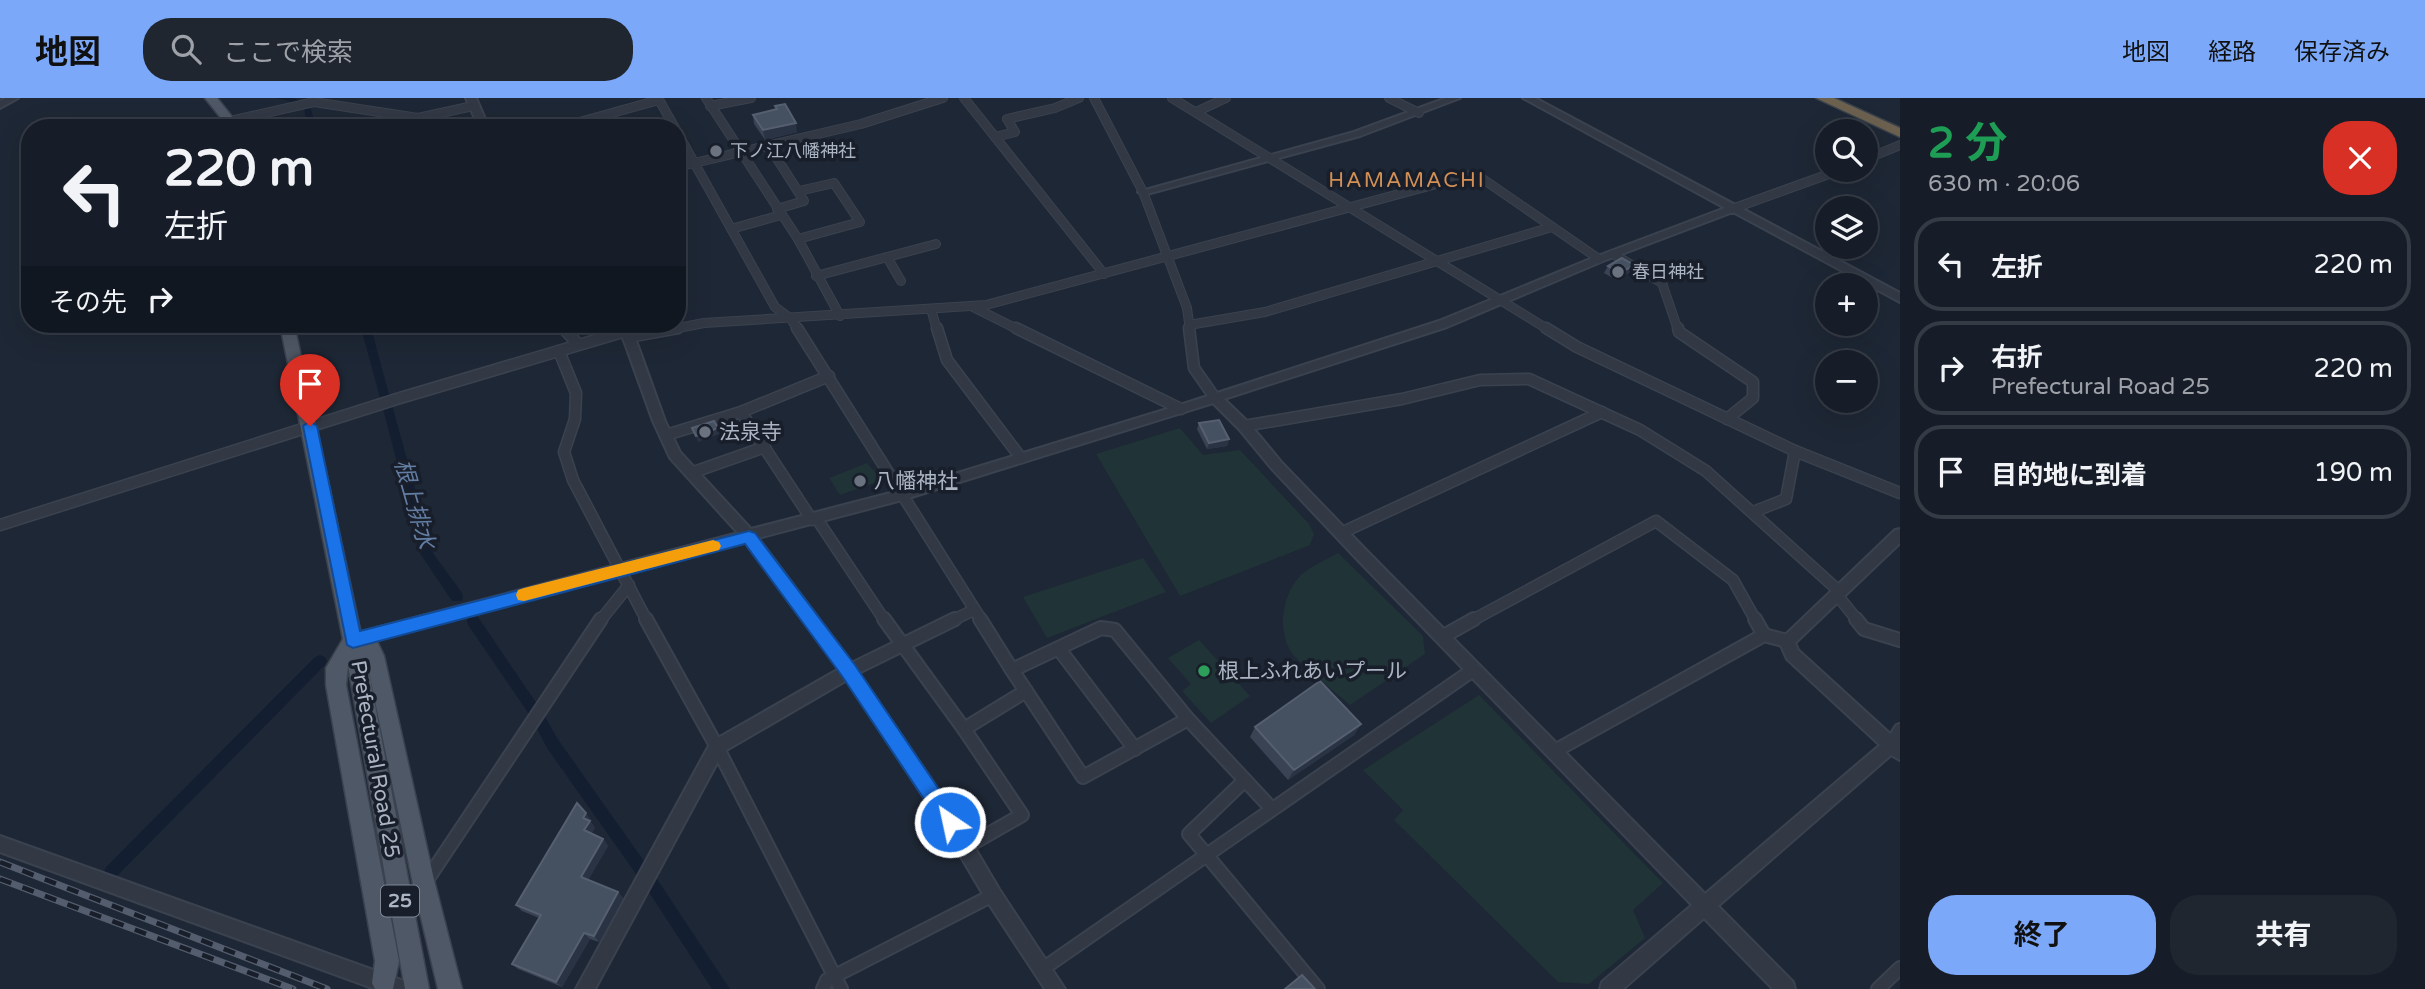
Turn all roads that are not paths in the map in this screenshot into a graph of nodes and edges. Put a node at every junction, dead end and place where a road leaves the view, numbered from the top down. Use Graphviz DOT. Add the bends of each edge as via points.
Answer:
graph roads {
  1 [pos="13,98"];
  2 [pos="211,98"];
  3 [pos="706,98"];
  4 [pos="751,98"];
  5 [pos="943,98"];
  6 [pos="964,98"];
  7 [pos="1079,98"];
  8 [pos="1094,98"];
  9 [pos="1172,98"];
  10 [pos="1226,98"];
  11 [pos="1389,98"];
  12 [pos="1455,98"];
  13 [pos="1528,98"];
  14 [pos="1823,98"];
  15 [pos="1839,98"];
  16 [pos="658,99"];
  17 [pos="472,102"];
  18 [pos="0,105"];
  19 [pos="710,106"];
  20 [pos="1196,113"];
  21 [pos="1419,113"];
  22 [pos="229,119"];
  23 [pos="251,119"];
  24 [pos="480,119"];
  25 [pos="589,119"];
  26 [pos="670,119"];
  27 [pos="1900,125"];
  28 [pos="1900,133"];
  29 [pos="995,137"];
  30 [pos="1900,145"];
  31 [pos="769,146"];
  32 [pos="686,147"];
  33 [pos="743,152"];
  34 [pos="1878,154"];
  35 [pos="1269,159"];
  36 [pos="696,164"];
  37 [pos="686,166"];
  38 [pos="1815,179"];
  39 [pos="799,191"];
  40 [pos="1143,192"];
  41 [pos="1348,209"];
  42 [pos="1732,209"];
  43 [pos="779,212"];
  44 [pos="1552,227"];
  45 [pos="731,229"];
  46 [pos="798,239"];
  47 [pos="936,244"];
  48 [pos="1614,254"];
  49 [pos="887,257"];
  50 [pos="1167,258"];
  51 [pos="1598,259"];
  52 [pos="1437,261"];
  53 [pos="1104,274"];
  54 [pos="816,276"];
  55 [pos="901,281"];
  56 [pos="1900,298"];
  57 [pos="1499,300"];
  58 [pos="970,306"];
  59 [pos="932,309"];
  60 [pos="840,316"];
  61 [pos="791,319"];
  62 [pos="686,325"];
  63 [pos="1189,325"];
  64 [pos="289,333"];
  65 [pos="568,333"];
  66 [pos="619,333"];
  67 [pos="627,333"];
  68 [pos="578,344"];
  69 [pos="559,351"];
  70 [pos="829,376"];
  71 [pos="1215,398"];
  72 [pos="1181,409"];
  73 [pos="741,412"];
  74 [pos="1602,412"];
  75 [pos="1727,419"];
  76 [pos="310,426"];
  77 [pos="1244,426"];
  78 [pos="666,435"];
  79 [pos="765,447"];
  80 [pos="1795,451"];
  81 [pos="1021,458"];
  82 [pos="691,473"];
  83 [pos="1900,493"];
  84 [pos="902,495"];
  85 [pos="1753,512"];
  86 [pos="814,520"];
  87 [pos="0,525"];
  88 [pos="1341,533"];
  89 [pos="1900,534"];
  90 [pos="749,537"];
  91 [pos="618,570"];
  92 [pos="629,585"];
  93 [pos="1839,593"];
  94 [pos="974,610"];
  95 [pos="1763,635"];
  96 [pos="1442,637"];
  97 [pos="353,640"];
  98 [pos="1900,640"];
  99 [pos="1787,641"];
  100 [pos="901,645"];
  101 [pos="1059,649"];
  102 [pos="849,670"];
  103 [pos="1012,670"];
  104 [pos="1474,670"];
  105 [pos="1026,691"];
  106 [pos="1188,719"];
  107 [pos="964,729"];
  108 [pos="1897,743"];
  109 [pos="717,747"];
  110 [pos="1135,749"];
  111 [pos="1553,752"];
  112 [pos="1245,780"];
  113 [pos="1272,809"];
  114 [pos="0,844"];
  115 [pos="966,847"];
  116 [pos="1207,855"];
  117 [pos="424,884"];
  118 [pos="993,895"];
  119 [pos="1703,906"];
  120 [pos="1044,968"];
  121 [pos="1900,968"];
  122 [pos="838,982"];
  123 [pos="393,986"];
  124 [pos="417,989"];
  125 [pos="450,989"];
  126 [pos="585,989"];
  127 [pos="823,989"];
  128 [pos="1056,989"];
  129 [pos="1318,989"];
  130 [pos="1609,989"];
  131 [pos="1786,989"];
  132 [pos="1878,989"];
  1 -- 18 [label="street"];
  2 -- 22 [label="main road"];
  3 -- 19 [label="street"];
  4 -- 19 [label="street"];
  5 -- 31 [label="street"];
  6 -- 29 [label="street"];
  7 -- 29 [label="street" via="1007,119 1015,132"];
  8 -- 40 [label="street"];
  9 -- 20 [label="street"];
  10 -- 20 [label="street"];
  11 -- 21 [label="street"];
  12 -- 21 [label="street"];
  13 -- 42 [label="street"];
  14 -- 28 [label="highway"];
  15 -- 27 [label="highway"];
  16 -- 25 [label="street"];
  16 -- 26 [label="street"];
  17 -- 23 [label="street" via="418,118 314,102"];
  17 -- 24 [label="street"];
  19 -- 33 [label="street"];
  20 -- 35 [label="street"];
  21 -- 35 [label="street"];
  29 -- 53 [label="street"];
  30 -- 34 [label="street"];
  31 -- 33 [label="street"];
  31 -- 39 [label="street"];
  32 -- 36 [label="street"];
  33 -- 36 [label="street"];
  33 -- 43 [label="street"];
  35 -- 40 [label="street"];
  35 -- 41 [label="street"];
  36 -- 37 [label="street"];
  36 -- 45 [label="street"];
  38 -- 42 [label="street"];
  39 -- 43 [label="street" via="804,201"];
  39 -- 46 [label="street" via="834,183 860,222"];
  40 -- 50 [label="street"];
  41 -- 44 [label="street" via="1470,175 1480,177"];
  41 -- 50 [label="street"];
  41 -- 52 [label="street"];
  42 -- 48 [label="street"];
  42 -- 56 [label="street"];
  43 -- 45 [label="street"];
  43 -- 46 [label="street"];
  44 -- 51 [label="street"];
  44 -- 52 [label="street"];
  45 -- 61 [label="street" via="775,307"];
  46 -- 54 [label="street"];
  47 -- 49 [label="street"];
  48 -- 51 [label="street"];
  48 -- 75 [label="street" via="1662,283 1679,332 1753,382 1753,398"];
  49 -- 54 [label="street"];
  49 -- 55 [label="street"];
  50 -- 53 [label="street"];
  50 -- 63 [label="street"];
  51 -- 57 [label="street"];
  52 -- 57 [label="street"];
  52 -- 63 [label="street" via="1265,312"];
  53 -- 58 [label="street"];
  54 -- 60 [label="street"];
  57 -- 71 [label="street" via="1443,324"];
  57 -- 75 [label="street" via="1577,346"];
  58 -- 59 [label="street"];
  58 -- 72 [label="street"];
  59 -- 60 [label="street"];
  59 -- 81 [label="street" via="947,360"];
  60 -- 61 [label="street"];
  61 -- 62 [label="street"];
  61 -- 70 [label="street"];
  63 -- 71 [label="street" via="1195,368"];
  64 -- 76 [label="main road, Prefectural Road 25 / 25"];
  65 -- 68 [label="street"];
  66 -- 68 [label="street"];
  67 -- 78 [label="street"];
  68 -- 69 [label="street"];
  69 -- 76 [label="street"];
  69 -- 91 [label="street" via="576,393 575,419 564,452"];
  70 -- 73 [label="street"];
  70 -- 84 [label="street"];
  71 -- 72 [label="street"];
  71 -- 77 [label="street"];
  72 -- 81 [label="street"];
  73 -- 78 [label="street"];
  73 -- 79 [label="street"];
  74 -- 77 [label="street" via="1529,379 1506,378"];
  74 -- 85 [label="street" via="1684,456"];
  74 -- 88 [label="street"];
  75 -- 80 [label="street"];
  76 -- 87 [label="street"];
  76 -- 97 [label="main road, Prefectural Road 25 / 25"];
  77 -- 88 [label="street"];
  78 -- 82 [label="street"];
  79 -- 82 [label="street"];
  79 -- 86 [label="street"];
  80 -- 83 [label="street"];
  80 -- 85 [label="street" via="1786,499"];
  81 -- 84 [label="street"];
  82 -- 90 [label="street"];
  84 -- 86 [label="street"];
  84 -- 94 [label="street"];
  85 -- 93 [label="street"];
  86 -- 90 [label="street"];
  86 -- 100 [label="street"];
  88 -- 96 [label="street"];
  89 -- 93 [label="street"];
  90 -- 91 [label="street"];
  90 -- 102 [label="street"];
  91 -- 92 [label="street"];
  91 -- 97 [label="street"];
  92 -- 109 [label="street"];
  92 -- 117 [label="street" via="540,708"];
  93 -- 98 [label="street" via="1864,629"];
  93 -- 99 [label="street"];
  94 -- 100 [label="street"];
  94 -- 103 [label="street"];
  95 -- 96 [label="street" via="1733,579 1656,521"];
  95 -- 99 [label="street"];
  95 -- 111 [label="street"];
  96 -- 104 [label="street"];
  97 -- 117 [label="main road" via="368,643 375,656"];
  97 -- 123 [label="main road" via="336,668 336,685"];
  97 -- 124 [label="main road, Prefectural Road 25 / 25"];
  99 -- 108 [label="street" via="1792,654"];
  100 -- 102 [label="street"];
  100 -- 107 [label="street"];
  101 -- 103 [label="street"];
  101 -- 106 [label="street" via="1101,628 1115,630"];
  101 -- 110 [label="street"];
  102 -- 109 [label="street"];
  102 -- 115 [label="street"];
  103 -- 105 [label="street"];
  104 -- 111 [label="street"];
  104 -- 113 [label="street"];
  105 -- 107 [label="street"];
  105 -- 110 [label="street" via="1083,777"];
  106 -- 110 [label="street"];
  106 -- 112 [label="street"];
  107 -- 115 [label="street" via="1022,816"];
  108 -- 119 [label="street"];
  109 -- 122 [label="street"];
  109 -- 126 [label="street"];
  111 -- 119 [label="street"];
  112 -- 113 [label="street"];
  112 -- 116 [label="street" via="1189,834"];
  113 -- 116 [label="street"];
  114 -- 123 [label="street"];
  115 -- 118 [label="street"];
  116 -- 120 [label="street"];
  116 -- 129 [label="street"];
  117 -- 125 [label="main road"];
  118 -- 120 [label="street"];
  118 -- 122 [label="street"];
  119 -- 130 [label="street"];
  119 -- 131 [label="street"];
  120 -- 128 [label="street"];
  121 -- 132 [label="street"];
  122 -- 127 [label="street" via="827,980"];
}
